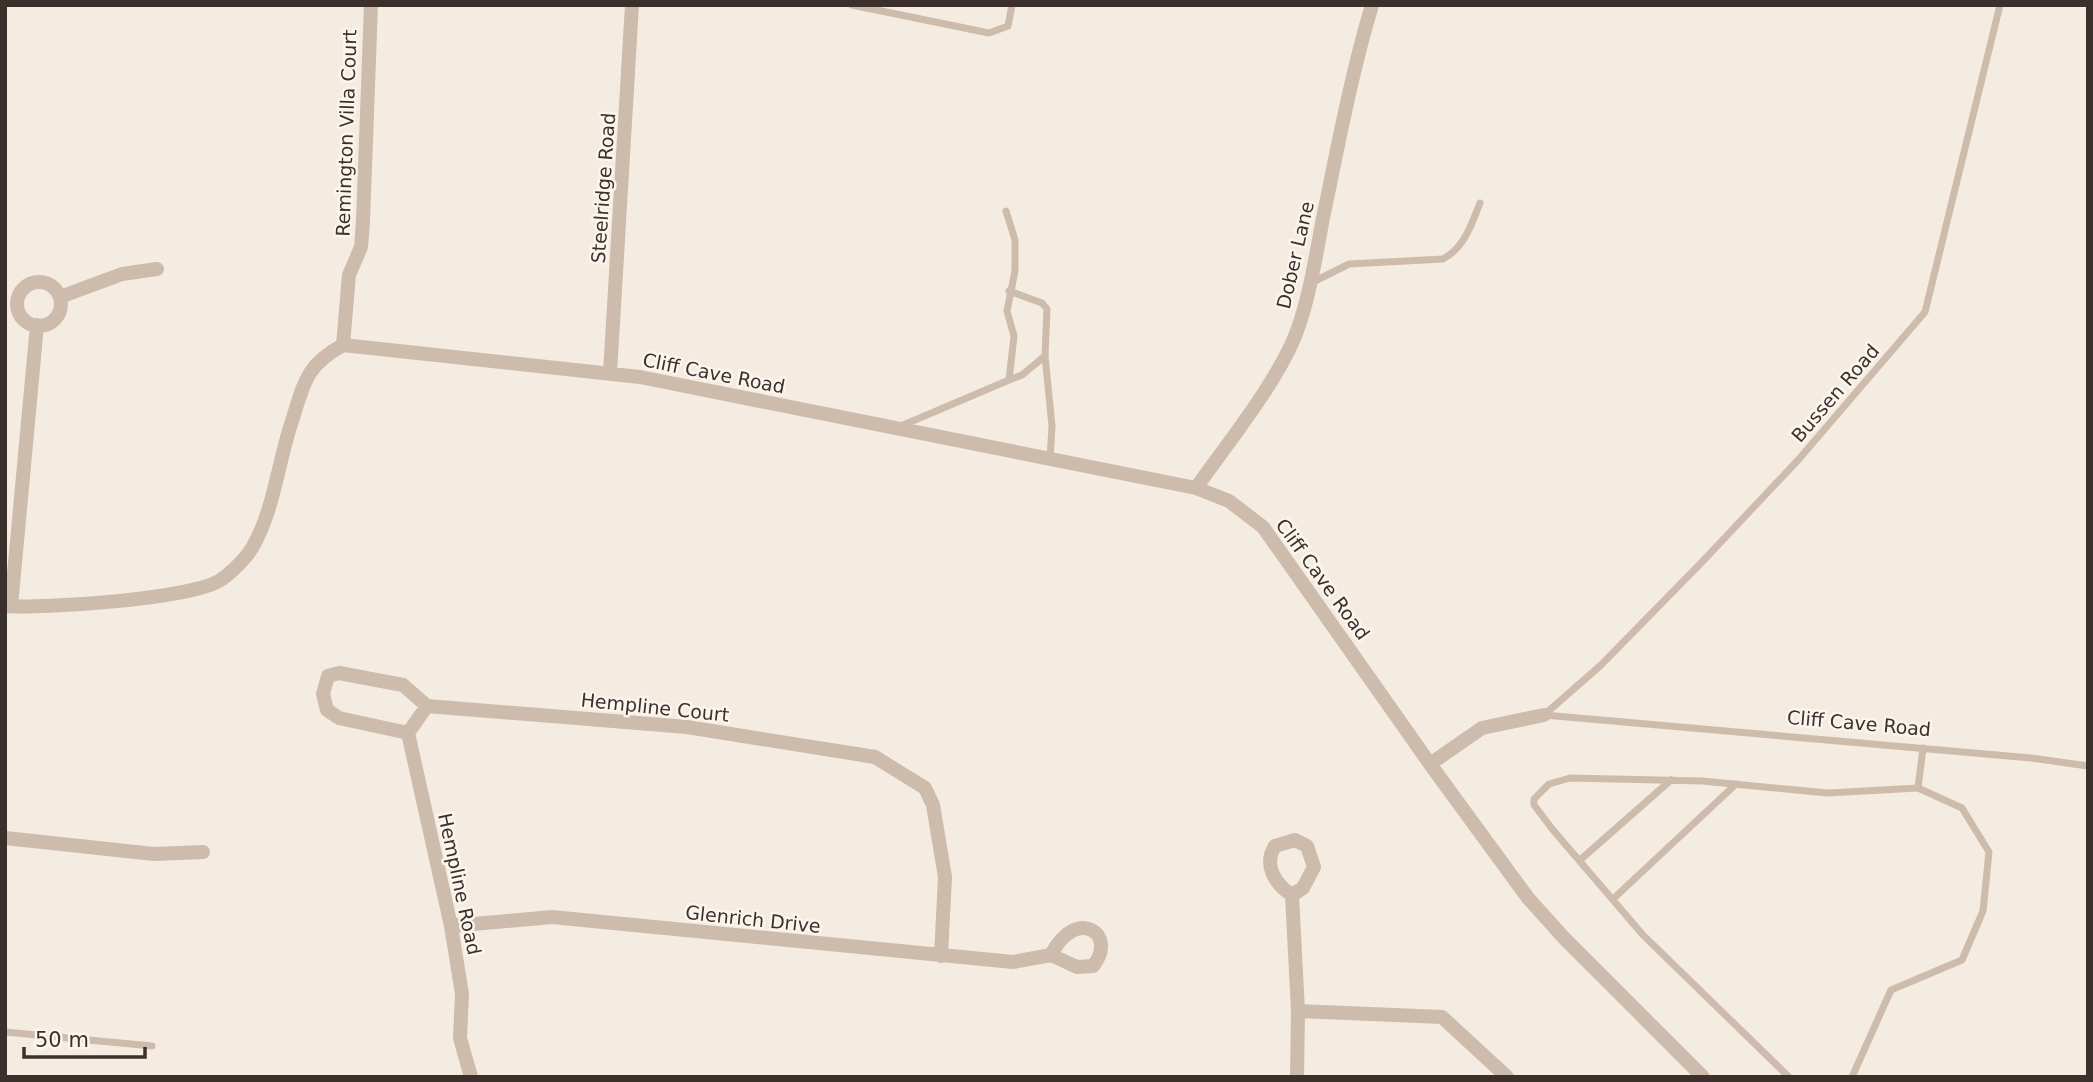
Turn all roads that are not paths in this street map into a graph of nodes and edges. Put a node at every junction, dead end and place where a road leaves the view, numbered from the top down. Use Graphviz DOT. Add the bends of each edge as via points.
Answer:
graph roads {
  1 [pos="371,5"];
  2 [pos="632,5"];
  3 [pos="852,5"];
  4 [pos="1012,5"];
  5 [pos="1372,5"];
  6 [pos="2000,5"];
  7 [pos="1480,203"];
  8 [pos="1006,211"];
  9 [pos="157,269"];
  10 [pos="1310,284"];
  11 [pos="1009,292"];
  12 [pos="60,297"];
  13 [pos="11,302"];
  14 [pos="37,325"];
  15 [pos="343,345"];
  16 [pos="1045,356"];
  17 [pos="610,373"];
  18 [pos="1009,380"];
  19 [pos="894,429"];
  20 [pos="1050,460"];
  21 [pos="1196,488"];
  22 [pos="8,606"];
  23 [pos="427,706"];
  24 [pos="1544,715"];
  25 [pos="408,733"];
  26 [pos="1923,748"];
  27 [pos="1430,764"];
  28 [pos="2088,766"];
  29 [pos="1671,780"];
  30 [pos="1736,784"];
  31 [pos="1918,788"];
  32 [pos="5,838"];
  33 [pos="203,852"];
  34 [pos="1580,860"];
  35 [pos="1292,895"];
  36 [pos="1613,899"];
  37 [pos="451,926"];
  38 [pos="941,956"];
  39 [pos="1051,956"];
  40 [pos="1298,1011"];
  41 [pos="5,1032"];
  42 [pos="152,1046"];
  43 [pos="471,1077"];
  44 [pos="1297,1077"];
  45 [pos="1507,1077"];
  46 [pos="1703,1077"];
  47 [pos="1789,1077"];
  48 [pos="1852,1077"];
  1 -- 15 [label="street, Remington Villa Court" via="361,247 349,275"];
  2 -- 17 [label="street, Steelridge Road"];
  3 -- 4 [label="lane" via="989,33 1008,26"];
  5 -- 10 [label="street, Dober Lane" via="1355,62"];
  6 -- 24 [label="lane, Bussen Road" via="1925,312 1720,543 1601,665"];
  7 -- 10 [label="lane" via="1465,238 1443,259 1349,264"];
  8 -- 11 [label="lane" via="1014,240"];
  9 -- 12 [label="street" via="122,274"];
  10 -- 21 [label="street, Dober Lane" via="1288,351"];
  11 -- 16 [label="lane" via="1047,309"];
  11 -- 18 [label="lane" via="1007,311 1014,335"];
  12 -- 13 [label="street" via="49,284 33,283"];
  12 -- 14 [label="street" via="59,314"];
  13 -- 14 [label="street" via="23,318"];
  14 -- 22 [label="street"];
  15 -- 17 [label="street, Cliff Cave Road"];
  15 -- 22 [label="street" via="323,356 307,374 251,550 221,581 108,602"];
  16 -- 18 [label="lane"];
  16 -- 20 [label="lane" via="1052,426"];
  17 -- 19 [label="street, Cliff Cave Road"];
  18 -- 19 [label="lane"];
  19 -- 20 [label="street, Cliff Cave Road"];
  20 -- 21 [label="street, Cliff Cave Road"];
  21 -- 27 [label="street, Cliff Cave Road" via="1229,501 1263,527"];
  23 -- 25 [label="street"];
  23 -- 25 [label="street" via="403,685 339,673 328,676 323,694 327,710 338,718"];
  23 -- 38 [label="street, Hempline Court" via="687,727 876,757 925,788 933,805 945,877"];
  24 -- 26 [label="lane, Cliff Cave Road"];
  24 -- 27 [label="street, Cliff Cave Road" via="1482,728"];
  25 -- 37 [label="street, Hempline Road"];
  26 -- 28 [label="lane, Cliff Cave Road"];
  26 -- 31 [label="lane"];
  27 -- 46 [label="street, Cliff Cave Road" via="1528,898"];
  29 -- 30 [label="lane"];
  29 -- 34 [label="lane"];
  29 -- 34 [label="lane" via="1570,778 1543,789 1534,805"];
  30 -- 31 [label="lane" via="1828,793"];
  30 -- 36 [label="lane"];
  31 -- 48 [label="lane" via="1962,808 1989,852 1983,911 1962,960 1891,990"];
  32 -- 33 [label="street" via="154,854"];
  34 -- 36 [label="lane"];
  35 -- 40 [label="street"];
  36 -- 47 [label="lane" via="1643,935"];
  37 -- 38 [label="street, Glenrich Drive" via="552,917"];
  37 -- 43 [label="street, Hempline Road" via="462,994 460,1038"];
  38 -- 39 [label="street, Glenrich Drive" via="1013,962"];
  40 -- 44 [label="street"];
  40 -- 45 [label="street" via="1442,1017"];
  41 -- 42 [label="lane"];
}
